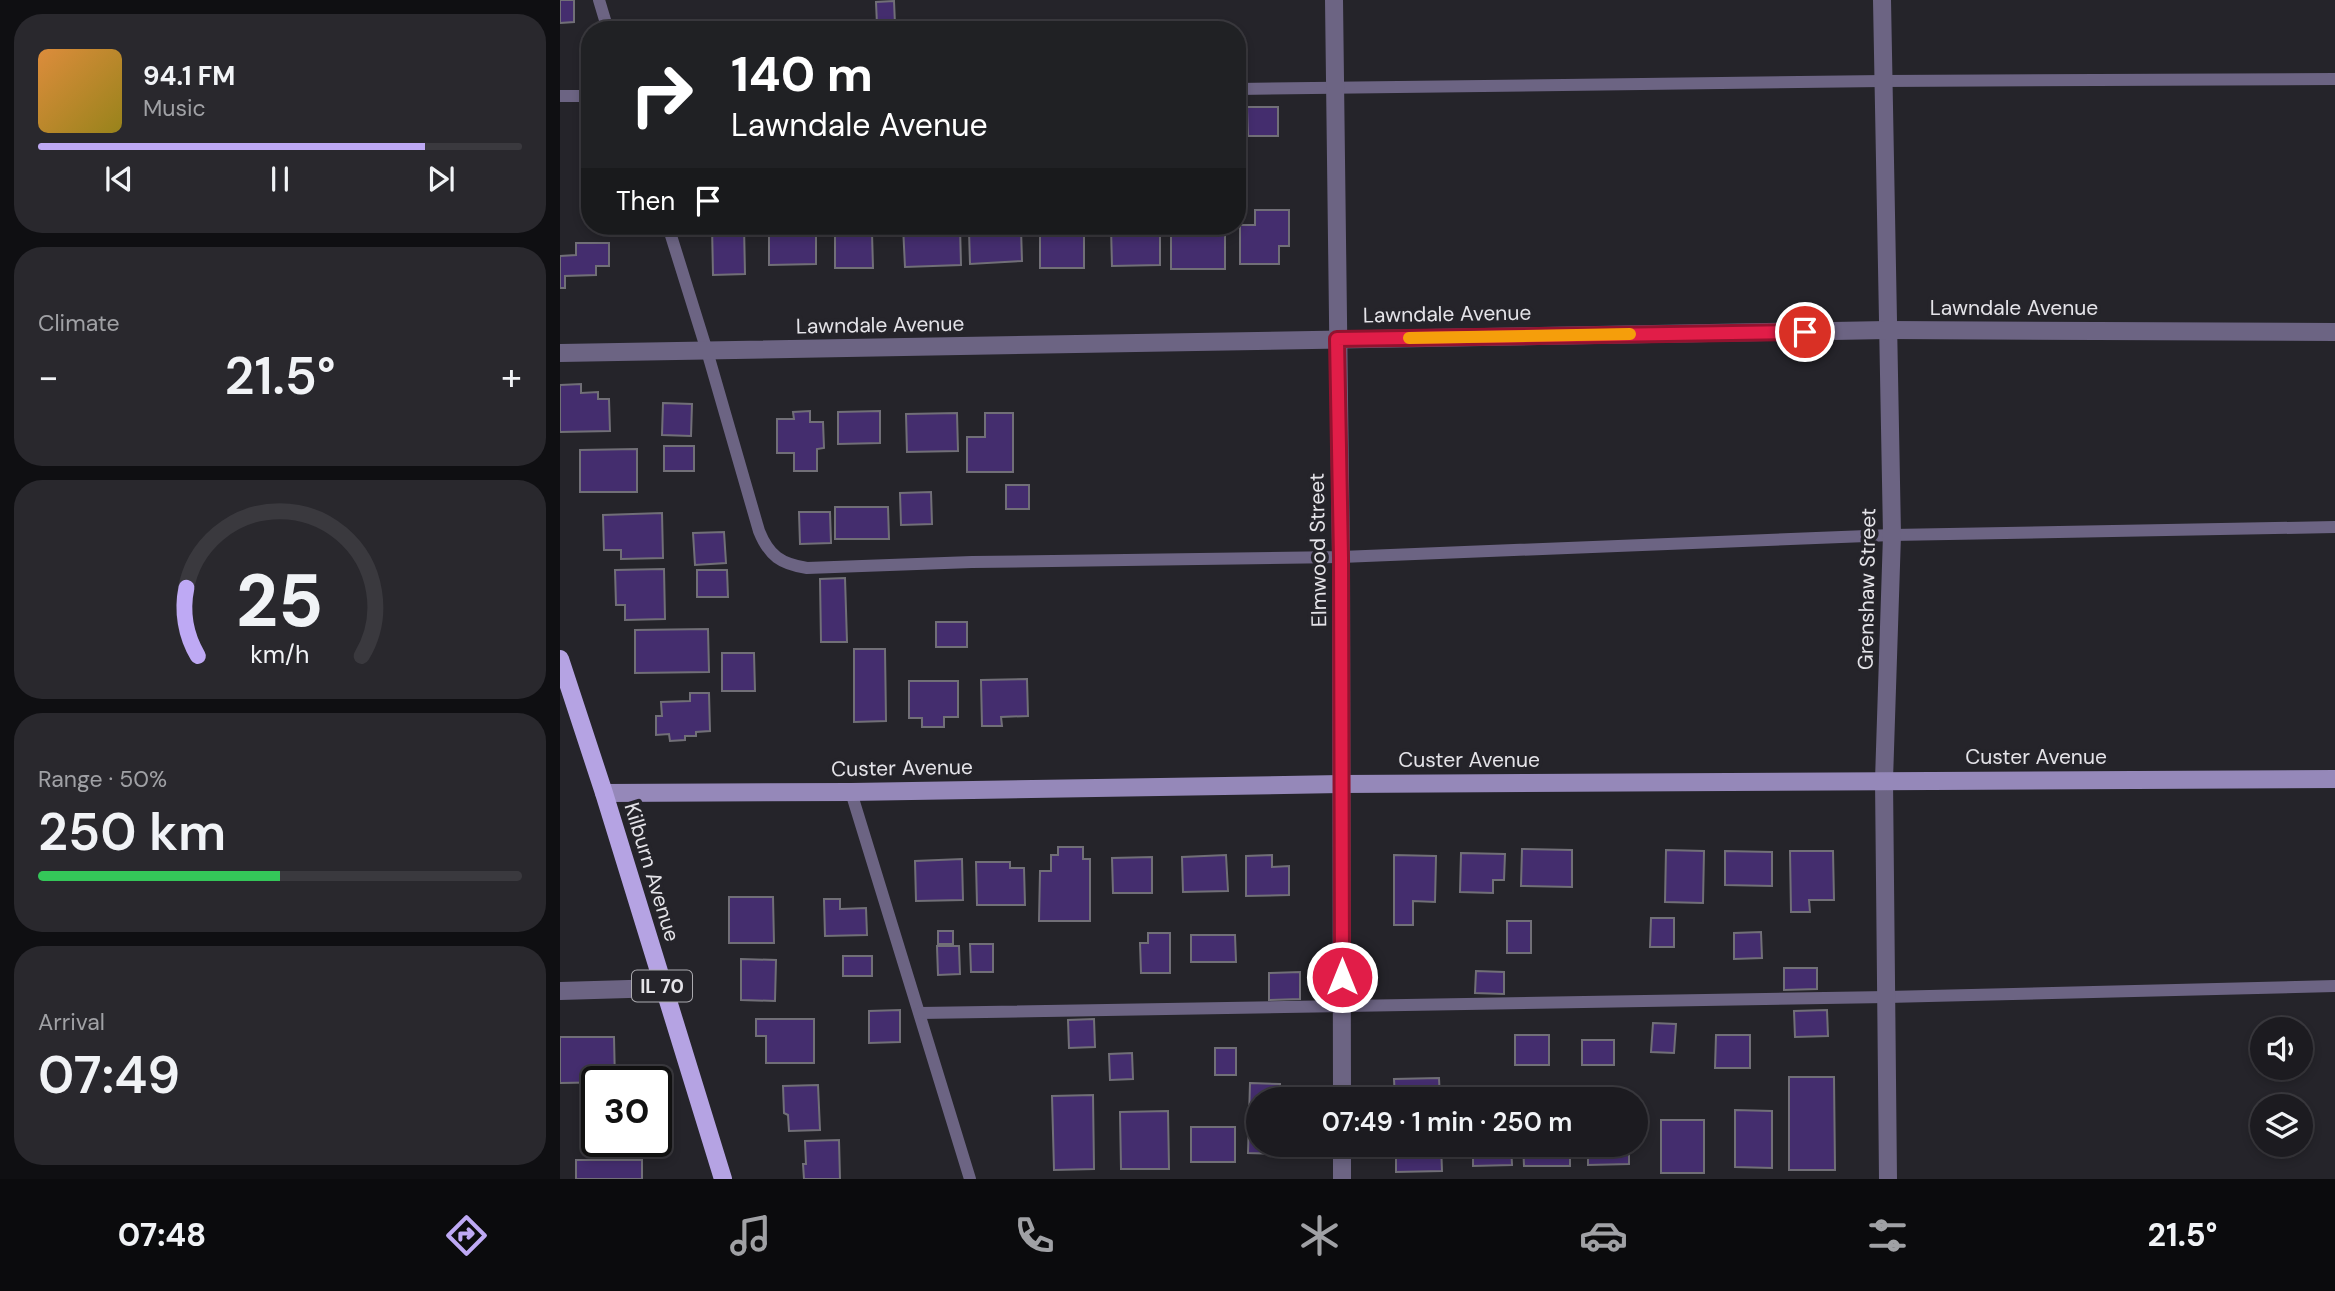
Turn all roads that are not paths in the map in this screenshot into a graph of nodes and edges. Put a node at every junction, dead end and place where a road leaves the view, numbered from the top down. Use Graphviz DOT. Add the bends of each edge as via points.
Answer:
graph roads {
  1 [pos="599,0"];
  2 [pos="1334,0"];
  3 [pos="1882,0"];
  4 [pos="605,21"];
  5 [pos="2335,79"];
  6 [pos="1883,81"];
  7 [pos="1335,88"];
  8 [pos="1246,89"];
  9 [pos="560,96"];
  10 [pos="581,96"];
  11 [pos="671,235"];
  12 [pos="1887,330"];
  13 [pos="2335,332"];
  14 [pos="1337,339"];
  15 [pos="707,351"];
  16 [pos="560,353"];
  17 [pos="2335,527"];
  18 [pos="1892,535"];
  19 [pos="1341,557"];
  20 [pos="560,659"];
  21 [pos="2335,779"];
  22 [pos="1884,780"];
  23 [pos="1341,784"];
  24 [pos="851,792"];
  25 [pos="604,793"];
  26 [pos="2335,986"];
  27 [pos="663,988"];
  28 [pos="560,991"];
  29 [pos="1887,997"];
  30 [pos="1342,1004"];
  31 [pos="920,1013"];
  32 [pos="1342,1087"];
  33 [pos="1342,1157"];
  34 [pos="723,1179"];
  35 [pos="970,1179"];
  36 [pos="1342,1179"];
  37 [pos="1888,1179"];
  1 -- 4 [label="lane"];
  2 -- 7 [label="street, Elmwood Street"];
  3 -- 6 [label="street, Grenshaw Street"];
  5 -- 6 [label="lane"];
  6 -- 7 [label="lane"];
  6 -- 12 [label="street, Grenshaw Street"];
  7 -- 8 [label="lane"];
  7 -- 14 [label="street, Elmwood Street"];
  9 -- 10 [label="lane"];
  11 -- 15 [label="lane"];
  12 -- 13 [label="street, Lawndale Avenue"];
  12 -- 14 [label="street, Lawndale Avenue"];
  12 -- 18 [label="street, Grenshaw Street"];
  14 -- 15 [label="street, Lawndale Avenue"];
  14 -- 19 [label="street, Elmwood Street"];
  15 -- 16 [label="street, Lawndale Avenue"];
  15 -- 19 [label="lane" via="759,531 782,563 807,568"];
  17 -- 18 [label="lane"];
  18 -- 19 [label="lane"];
  18 -- 22 [label="street, Grenshaw Street"];
  19 -- 23 [label="street, Elmwood Street"];
  20 -- 25 [label="main road, Kilburn Avenue / IL 70"];
  21 -- 22 [label="street, Custer Avenue"];
  22 -- 23 [label="street, Custer Avenue"];
  22 -- 29 [label="street, Grenshaw Street"];
  23 -- 24 [label="street, Custer Avenue"];
  23 -- 30 [label="street, Elmwood Street"];
  24 -- 25 [label="street, Custer Avenue"];
  24 -- 31 [label="lane"];
  25 -- 27 [label="main road, Kilburn Avenue / IL 70"];
  26 -- 29 [label="lane"];
  27 -- 28 [label="street"];
  27 -- 34 [label="main road, Kilburn Avenue / IL 70"];
  29 -- 30 [label="lane"];
  29 -- 37 [label="street, Grenshaw Street"];
  30 -- 31 [label="lane"];
  30 -- 32 [label="street, Elmwood Street"];
  31 -- 35 [label="lane"];
  33 -- 36 [label="street"];
}
